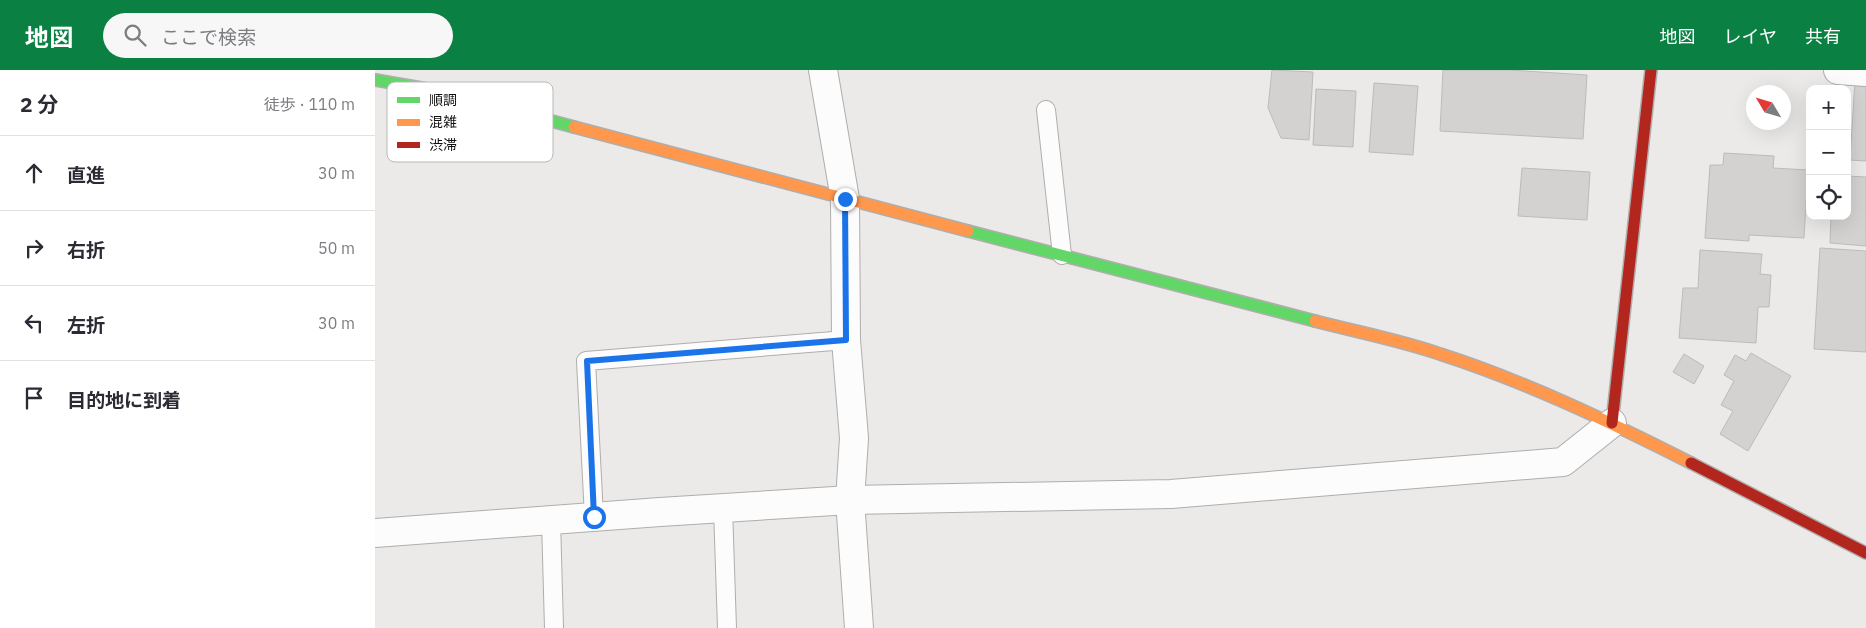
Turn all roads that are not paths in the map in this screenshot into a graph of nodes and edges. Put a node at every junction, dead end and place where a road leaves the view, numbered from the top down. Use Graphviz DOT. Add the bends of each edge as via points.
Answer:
graph roads {
  1 [pos="823,70"];
  2 [pos="1651,70"];
  3 [pos="1837,70"];
  4 [pos="1866,72"];
  5 [pos="1046,110"];
  6 [pos="553,121"];
  7 [pos="845,199"];
  8 [pos="1062,255"];
  9 [pos="846,340"];
  10 [pos="1612,423"];
  11 [pos="850,500"];
  12 [pos="723,508"];
  13 [pos="594,517"];
  14 [pos="551,520"];
  15 [pos="375,533"];
  16 [pos="1866,553"];
  17 [pos="554,628"];
  18 [pos="727,628"];
  19 [pos="859,628"];
  1 -- 7 [label="street"];
  2 -- 10 [label="street"];
  3 -- 4 [label="street"];
  5 -- 8 [label="lane"];
  6 -- 7 [label="street"];
  7 -- 8 [label="street"];
  7 -- 9 [label="street"];
  8 -- 10 [label="street" via="1439,352"];
  9 -- 11 [label="street" via="855,438"];
  9 -- 13 [label="lane" via="587,361"];
  10 -- 11 [label="street" via="1563,462 1171,494"];
  10 -- 16 [label="street"];
  11 -- 12 [label="street"];
  11 -- 19 [label="street"];
  12 -- 13 [label="street"];
  12 -- 18 [label="lane"];
  13 -- 14 [label="street"];
  14 -- 15 [label="street"];
  14 -- 17 [label="lane"];
}
